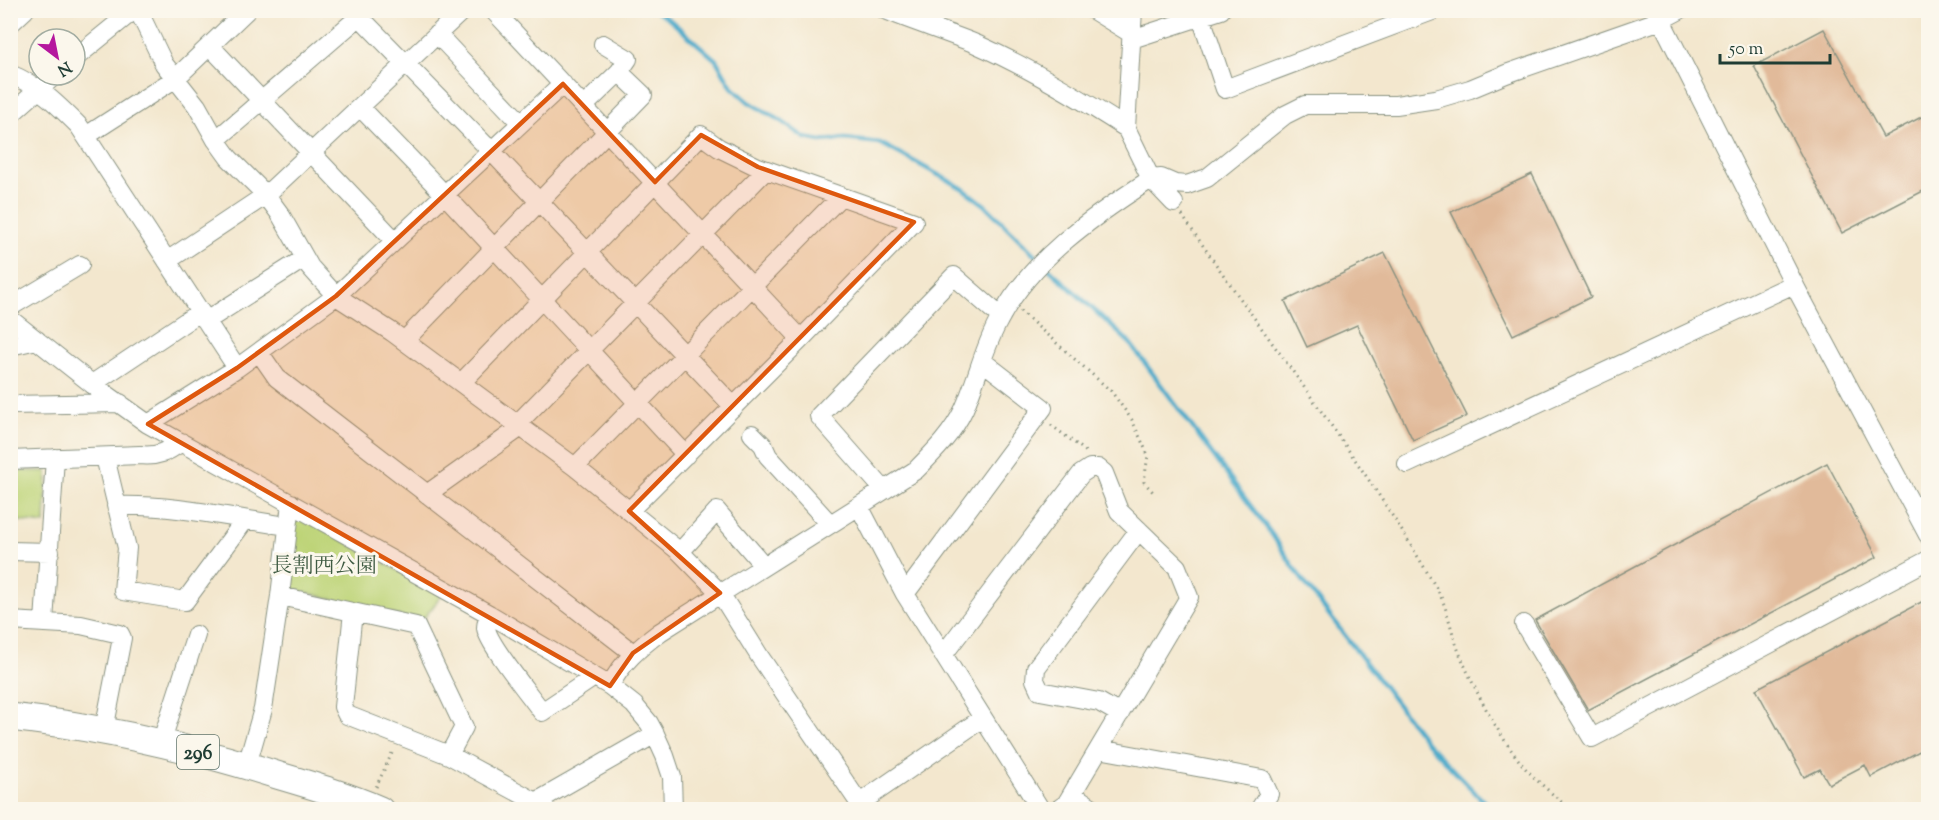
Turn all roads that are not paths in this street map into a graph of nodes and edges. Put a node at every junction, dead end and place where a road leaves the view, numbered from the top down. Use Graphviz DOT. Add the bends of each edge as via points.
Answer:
graph roads {
  1 [pos="26,10"];
  2 [pos="136,10"];
  3 [pos="247,10"];
  4 [pos="463,10"];
  5 [pos="494,10"];
  6 [pos="885,10"];
  7 [pos="1093,10"];
  8 [pos="1133,10"];
  9 [pos="1221,10"];
  10 [pos="1435,10"];
  11 [pos="1680,10"];
  12 [pos="360,13"];
  13 [pos="1659,15"];
  14 [pos="1407,16"];
  15 [pos="1200,17"];
  16 [pos="10,24"];
  17 [pos="437,34"];
  18 [pos="1132,36"];
  19 [pos="603,44"];
  20 [pos="210,46"];
  21 [pos="87,49"];
  22 [pos="405,64"];
  23 [pos="619,72"];
  24 [pos="10,74"];
  25 [pos="176,78"];
  26 [pos="563,84"];
  27 [pos="40,87"];
  28 [pos="37,89"];
  29 [pos="262,101"];
  30 [pos="584,106"];
  31 [pos="360,107"];
  32 [pos="10,115"];
  33 [pos="521,123"];
  34 [pos="1126,128"];
  35 [pos="608,132"];
  36 [pos="86,136"];
  37 [pos="216,140"];
  38 [pos="491,151"];
  39 [pos="311,153"];
  40 [pos="766,170"];
  41 [pos="1151,179"];
  42 [pos="655,182"];
  43 [pos="266,195"];
  44 [pos="445,195"];
  45 [pos="841,196"];
  46 [pos="539,202"];
  47 [pos="1174,203"];
  48 [pos="704,235"];
  49 [pos="395,241"];
  50 [pos="494,249"];
  51 [pos="588,253"];
  52 [pos="305,258"];
  53 [pos="167,261"];
  54 [pos="80,265"];
  55 [pos="1794,284"];
  56 [pos="752,286"];
  57 [pos="336,296"];
  58 [pos="541,301"];
  59 [pos="636,303"];
  60 [pos="10,307"];
  61 [pos="1005,310"];
  62 [pos="203,316"];
  63 [pos="10,319"];
  64 [pos="801,339"];
  65 [pos="37,340"];
  66 [pos="404,341"];
  67 [pos="10,346"];
  68 [pos="259,352"];
  69 [pos="589,352"];
  70 [pos="685,355"];
  71 [pos="982,361"];
  72 [pos="237,368"];
  73 [pos="461,383"];
  74 [pos="92,384"];
  75 [pos="120,403"];
  76 [pos="637,403"];
  77 [pos="10,405"];
  78 [pos="734,406"];
  79 [pos="148,424"];
  80 [pos="519,426"];
  81 [pos="752,434"];
  82 [pos="181,442"];
  83 [pos="686,455"];
  84 [pos="105,457"];
  85 [pos="55,458"];
  86 [pos="10,460"];
  87 [pos="1407,464"];
  88 [pos="575,467"];
  89 [pos="884,490"];
  90 [pos="427,494"];
  91 [pos="291,502"];
  92 [pos="116,506"];
  93 [pos="859,506"];
  94 [pos="629,511"];
  95 [pos="245,519"];
  96 [pos="830,524"];
  97 [pos="288,526"];
  98 [pos="1139,531"];
  99 [pos="1929,535"];
  100 [pos="10,551"];
  101 [pos="50,552"];
  102 [pos="680,552"];
  103 [pos="1929,560"];
  104 [pos="764,566"];
  105 [pos="720,593"];
  106 [pos="905,594"];
  107 [pos="280,596"];
  108 [pos="353,612"];
  109 [pos="489,614"];
  110 [pos="10,621"];
  111 [pos="44,622"];
  112 [pos="1524,624"];
  113 [pos="196,635"];
  114 [pos="633,653"];
  115 [pos="943,655"];
  116 [pos="602,682"];
  117 [pos="1120,714"];
  118 [pos="10,717"];
  119 [pos="984,718"];
  120 [pos="104,730"];
  121 [pos="655,734"];
  122 [pos="161,742"];
  123 [pos="1099,748"];
  124 [pos="449,755"];
  125 [pos="247,765"];
  126 [pos="1072,794"];
  127 [pos="378,798"];
  128 [pos="542,806"];
  129 [pos="862,806"];
  130 [pos="673,810"];
  131 [pos="1041,810"];
  132 [pos="1057,810"];
  133 [pos="1096,810"];
  134 [pos="1259,810"];
  1 -- 16 [label="street"];
  2 -- 21 [label="street"];
  2 -- 25 [label="street" via="164,64"];
  3 -- 20 [label="street"];
  4 -- 17 [label="street"];
  5 -- 26 [label="street"];
  6 -- 34 [label="street" via="976,44 1083,100"];
  7 -- 18 [label="street"];
  8 -- 18 [label="street"];
  9 -- 15 [label="street"];
  10 -- 14 [label="street"];
  11 -- 13 [label="street"];
  12 -- 22 [label="street"];
  12 -- 29 [label="street"];
  13 -- 41 [label="street" via="1436,99 1396,105 1305,105 1284,115 1207,178 1187,185"];
  13 -- 55 [label="street"];
  14 -- 15 [label="street" via="1225,89"];
  15 -- 18 [label="street"];
  17 -- 22 [label="street"];
  17 -- 33 [label="street"];
  18 -- 34 [label="street"];
  19 -- 23 [label="street" via="628,59"];
  20 -- 25 [label="street"];
  20 -- 29 [label="street"];
  22 -- 31 [label="street"];
  22 -- 38 [label="street"];
  23 -- 30 [label="street"];
  23 -- 35 [label="street" via="643,95"];
  24 -- 28 [label="street"];
  25 -- 36 [label="street"];
  25 -- 37 [label="street"];
  26 -- 30 [label="street"];
  26 -- 33 [label="street"];
  27 -- 28 [label="street"];
  28 -- 32 [label="street"];
  28 -- 36 [label="street" via="53,99"];
  29 -- 37 [label="street"];
  29 -- 39 [label="street"];
  30 -- 35 [label="street"];
  31 -- 39 [label="street"];
  31 -- 44 [label="street"];
  33 -- 38 [label="street"];
  34 -- 41 [label="street"];
  35 -- 42 [label="street"];
  35 -- 46 [label="street"];
  36 -- 53 [label="street"];
  37 -- 43 [label="street"];
  38 -- 44 [label="street"];
  38 -- 46 [label="street"];
  39 -- 43 [label="street"];
  39 -- 49 [label="street"];
  40 -- 42 [label="street" via="701,135"];
  40 -- 45 [label="street"];
  40 -- 48 [label="street"];
  41 -- 47 [label="street"];
  41 -- 61 [label="street" via="1054,250"];
  42 -- 48 [label="street"];
  42 -- 51 [label="street"];
  43 -- 52 [label="street"];
  43 -- 53 [label="street"];
  44 -- 49 [label="street"];
  44 -- 50 [label="street"];
  45 -- 56 [label="street"];
  45 -- 64 [label="street" via="914,222"];
  46 -- 50 [label="street"];
  46 -- 51 [label="street"];
  48 -- 56 [label="street"];
  48 -- 59 [label="street"];
  49 -- 57 [label="street"];
  50 -- 58 [label="street"];
  50 -- 66 [label="street"];
  51 -- 58 [label="street"];
  51 -- 59 [label="street"];
  52 -- 57 [label="street"];
  52 -- 62 [label="street"];
  53 -- 62 [label="street"];
  54 -- 60 [label="street"];
  55 -- 87 [label="street"];
  55 -- 99 [label="street"];
  56 -- 64 [label="street"];
  56 -- 70 [label="street"];
  57 -- 66 [label="street"];
  57 -- 68 [label="street"];
  58 -- 69 [label="street"];
  58 -- 73 [label="street"];
  59 -- 69 [label="street"];
  59 -- 70 [label="street"];
  61 -- 71 [label="street"];
  61 -- 89 [label="street" via="954,276 819,416"];
  62 -- 72 [label="street"];
  62 -- 74 [label="street"];
  63 -- 65 [label="street"];
  64 -- 78 [label="street"];
  65 -- 67 [label="street"];
  65 -- 74 [label="street"];
  66 -- 73 [label="street"];
  68 -- 72 [label="street"];
  68 -- 90 [label="street" via="277,378"];
  69 -- 76 [label="street"];
  69 -- 80 [label="street"];
  70 -- 76 [label="street"];
  70 -- 78 [label="street"];
  71 -- 89 [label="street" via="963,411 942,444 916,470"];
  71 -- 106 [label="street" via="1043,408"];
  72 -- 79 [label="street"];
  73 -- 80 [label="street"];
  74 -- 75 [label="street"];
  75 -- 77 [label="street"];
  75 -- 79 [label="street"];
  76 -- 83 [label="street"];
  76 -- 88 [label="street"];
  78 -- 83 [label="street"];
  79 -- 82 [label="street"];
  80 -- 88 [label="street"];
  80 -- 90 [label="street"];
  81 -- 96 [label="street"];
  82 -- 84 [label="street" via="159,455"];
  82 -- 91 [label="street"];
  83 -- 94 [label="street"];
  84 -- 85 [label="street"];
  84 -- 92 [label="street"];
  85 -- 86 [label="street"];
  85 -- 101 [label="street"];
  88 -- 94 [label="street"];
  89 -- 93 [label="street"];
  90 -- 114 [label="street"];
  91 -- 97 [label="street"];
  91 -- 109 [label="street"];
  92 -- 95 [label="street" via="173,507"];
  92 -- 95 [label="street" via="128,555 123,591 185,601"];
  93 -- 96 [label="street"];
  93 -- 106 [label="street"];
  94 -- 102 [label="street"];
  95 -- 97 [label="street"];
  96 -- 104 [label="street"];
  97 -- 107 [label="street"];
  98 -- 115 [label="street" via="1119,512 1104,473 1090,468 1081,474"];
  98 -- 117 [label="street" via="1177,567 1189,597"];
  98 -- 117 [label="street" via="1036,668 1035,680 1040,691 1099,702"];
  100 -- 101 [label="street"];
  101 -- 111 [label="street"];
  102 -- 104 [label="street" via="717,511"];
  102 -- 105 [label="street"];
  103 -- 112 [label="street" via="1592,738"];
  104 -- 105 [label="street"];
  105 -- 114 [label="street"];
  105 -- 129 [label="street"];
  106 -- 115 [label="street"];
  107 -- 108 [label="street"];
  107 -- 125 [label="street" via="263,709"];
  108 -- 124 [label="street" via="416,626 464,727"];
  108 -- 124 [label="street" via="343,707 347,715"];
  109 -- 116 [label="street"];
  109 -- 116 [label="street" via="488,633 542,712"];
  110 -- 111 [label="street"];
  111 -- 120 [label="street" via="120,634"];
  113 -- 122 [label="street"];
  114 -- 116 [label="street" via="614,678"];
  115 -- 119 [label="street"];
  116 -- 121 [label="street" via="634,705"];
  117 -- 123 [label="street"];
  118 -- 120 [label="highway, 296"];
  119 -- 129 [label="street"];
  119 -- 131 [label="street"];
  120 -- 122 [label="highway, 296"];
  121 -- 128 [label="street"];
  121 -- 130 [label="street" via="672,777"];
  122 -- 125 [label="highway, 296"];
  123 -- 126 [label="street"];
  123 -- 134 [label="street" via="1262,779 1269,794"];
  124 -- 128 [label="street"];
  125 -- 127 [label="highway, 296" via="354,798"];
  126 -- 132 [label="street"];
  126 -- 133 [label="street"];
}
